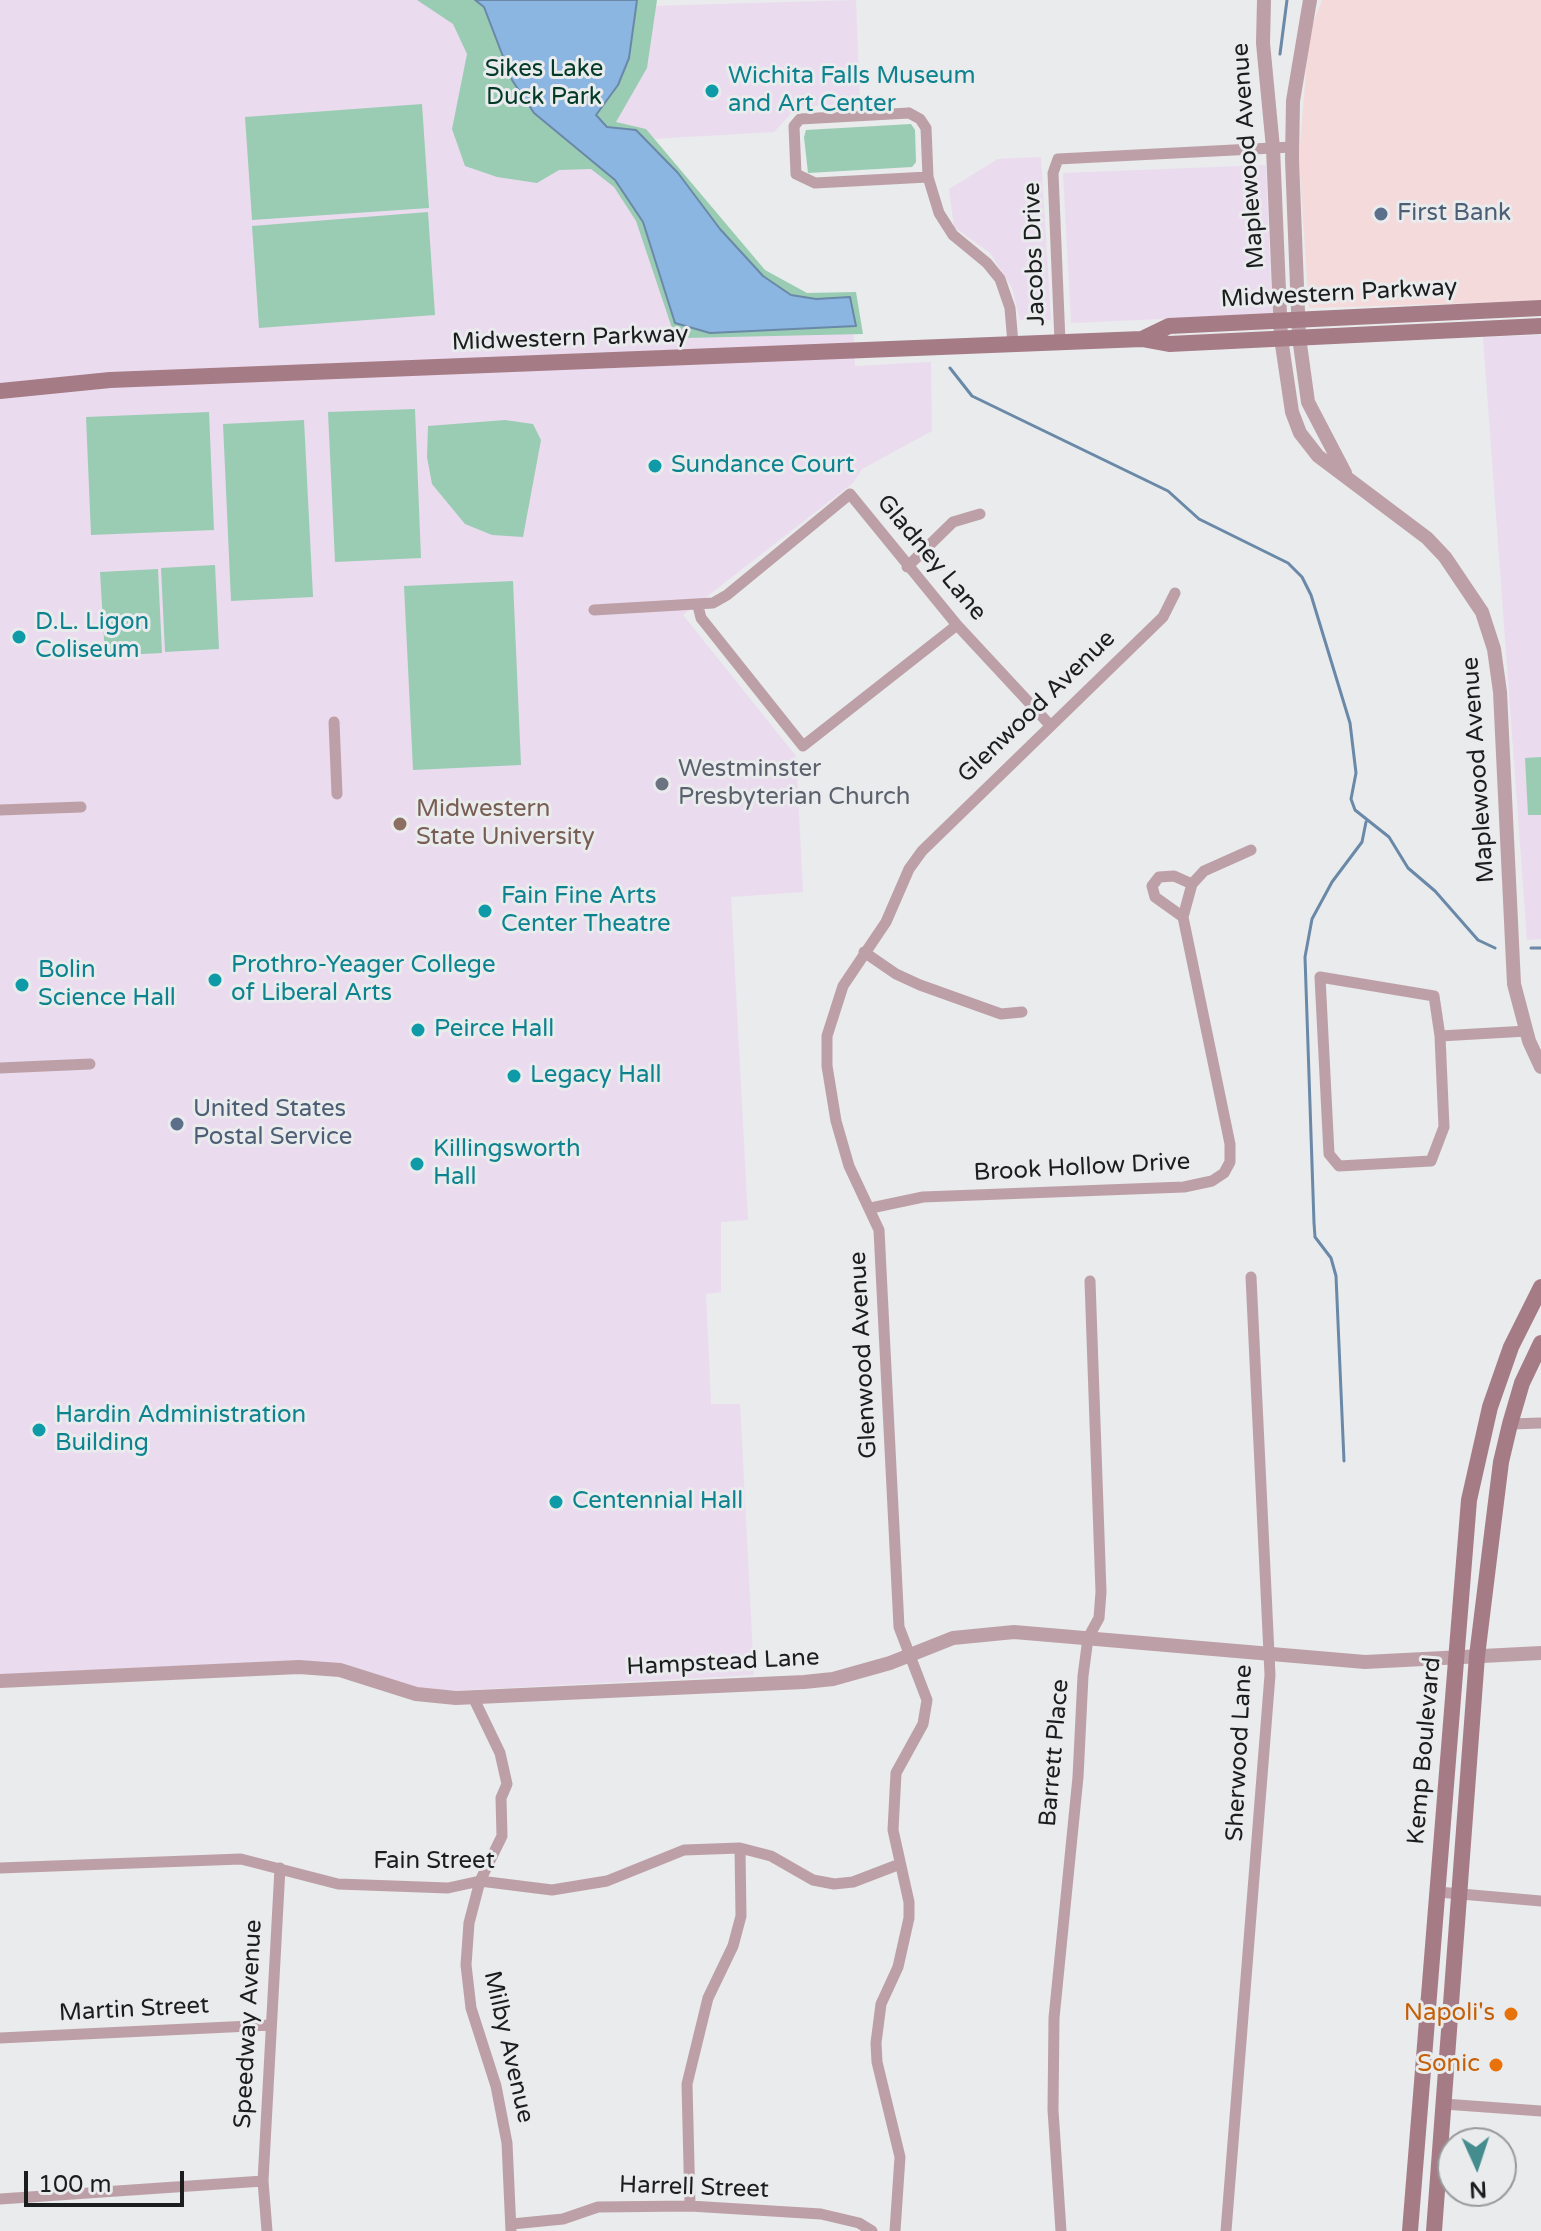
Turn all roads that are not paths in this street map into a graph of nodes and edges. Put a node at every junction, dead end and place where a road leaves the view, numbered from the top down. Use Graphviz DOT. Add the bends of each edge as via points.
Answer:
graph roads {
  1 [pos="1264,0"];
  2 [pos="1310,0"];
  3 [pos="1292,147"];
  4 [pos="1273,148"];
  5 [pos="928,177"];
  6 [pos="1541,308"];
  7 [pos="1541,326"];
  8 [pos="1299,328"];
  9 [pos="1281,329"];
  10 [pos="1060,342"];
  11 [pos="1013,344"];
  12 [pos="0,391"];
  13 [pos="1347,477"];
  14 [pos="980,514"];
  15 [pos="907,567"];
  16 [pos="1175,593"];
  17 [pos="698,606"];
  18 [pos="594,610"];
  19 [pos="957,625"];
  20 [pos="334,722"];
  21 [pos="1049,724"];
  22 [pos="337,794"];
  23 [pos="81,807"];
  24 [pos="0,810"];
  25 [pos="1251,850"];
  26 [pos="1192,884"];
  27 [pos="1183,917"];
  28 [pos="864,952"];
  29 [pos="1022,1012"];
  30 [pos="1527,1031"];
  31 [pos="1440,1036"];
  32 [pos="90,1064"];
  33 [pos="1541,1067"];
  34 [pos="0,1068"];
  35 [pos="871,1208"];
  36 [pos="1251,1277"];
  37 [pos="1090,1281"];
  38 [pos="1541,1287"];
  39 [pos="1541,1343"];
  40 [pos="1486,1421"];
  41 [pos="1541,1423"];
  42 [pos="1510,1424"];
  43 [pos="1088,1638"];
  44 [pos="1541,1653"];
  45 [pos="1267,1654"];
  46 [pos="911,1655"];
  47 [pos="1477,1656"];
  48 [pos="1457,1657"];
  49 [pos="0,1681"];
  50 [pos="473,1697"];
  51 [pos="740,1848"];
  52 [pos="900,1864"];
  53 [pos="0,1868"];
  54 [pos="280,1868"];
  55 [pos="480,1881"];
  56 [pos="1438,1892"];
  57 [pos="1459,1894"];
  58 [pos="1541,1901"];
  59 [pos="271,2025"];
  60 [pos="0,2038"];
  61 [pos="1421,2101"];
  62 [pos="1444,2104"];
  63 [pos="1541,2111"];
  64 [pos="263,2181"];
  65 [pos="0,2199"];
  66 [pos="690,2206"];
  67 [pos="512,2227"];
  68 [pos="267,2231"];
  69 [pos="872,2231"];
  70 [pos="895,2231"];
  71 [pos="1061,2231"];
  72 [pos="1226,2231"];
  73 [pos="1410,2231"];
  74 [pos="1434,2231"];
  1 -- 4 [label="street, Maplewood Avenue"];
  2 -- 3 [label="street, Maplewood Avenue" via="1297,62"];
  3 -- 4 [label="street, Jacobs Drive"];
  3 -- 8 [label="street, Maplewood Avenue"];
  4 -- 9 [label="street, Maplewood Avenue"];
  4 -- 10 [label="street, Jacobs Drive" via="1058,159 1053,173"];
  5 -- 5 [label="street" via="810,182 796,174 794,126 806,116 909,113 926,128"];
  5 -- 11 [label="street" via="939,213 953,235 1000,279 1010,308"];
  6 -- 8 [label="main road, Midwestern Parkway"];
  7 -- 8 [label="main road, Midwestern Parkway"];
  8 -- 9 [label="main road, Midwestern Parkway"];
  8 -- 13 [label="street, Maplewood Avenue" via="1308,402"];
  9 -- 10 [label="main road, Midwestern Parkway" via="1169,326 1142,339"];
  9 -- 13 [label="street, Maplewood Avenue" via="1292,412 1300,433 1318,456"];
  10 -- 11 [label="main road, Midwestern Parkway"];
  11 -- 12 [label="main road, Midwestern Parkway" via="110,380"];
  13 -- 30 [label="street, Maplewood Avenue" via="1427,538 1482,612 1500,692 1514,984"];
  14 -- 15 [label="street" via="953,522"];
  15 -- 17 [label="street, Gladney Lane" via="850,494 727,595"];
  15 -- 19 [label="street, Gladney Lane"];
  16 -- 21 [label="street, Glenwood Avenue" via="1163,617"];
  17 -- 18 [label="street, Gladney Lane"];
  17 -- 19 [label="street" via="701,618 803,746"];
  19 -- 21 [label="street, Gladney Lane"];
  20 -- 22 [label="street"];
  21 -- 28 [label="street, Glenwood Avenue" via="922,851 886,922"];
  23 -- 24 [label="street"];
  25 -- 26 [label="street" via="1204,871"];
  26 -- 27 [label="street, Brook Hollow Drive"];
  26 -- 27 [label="street" via="1174,876 1159,877 1152,886 1155,897"];
  27 -- 35 [label="street, Brook Hollow Drive" via="1230,1144 1224,1173 1184,1187 923,1197"];
  28 -- 29 [label="street" via="920,985 1001,1014"];
  28 -- 35 [label="street, Glenwood Avenue" via="843,986 829,1024 827,1066 849,1166"];
  30 -- 31 [label="street"];
  30 -- 33 [label="street, Maplewood Avenue"];
  31 -- 31 [label="street" via="1444,1127 1431,1161 1339,1166 1329,1154 1320,977 1434,996"];
  32 -- 34 [label="street"];
  35 -- 46 [label="street, Glenwood Avenue" via="879,1230 899,1627"];
  36 -- 45 [label="street, Sherwood Lane"];
  37 -- 43 [label="street, Barrett Place" via="1101,1592 1099,1618"];
  38 -- 40 [label="main road, Kemp Boulevard" via="1511,1347"];
  39 -- 42 [label="main road, Kemp Boulevard"];
  40 -- 42 [label="main road"];
  40 -- 48 [label="main road, Kemp Boulevard" via="1467,1516"];
  41 -- 42 [label="street"];
  42 -- 47 [label="main road, Kemp Boulevard"];
  43 -- 45 [label="street, Hampstead Lane"];
  43 -- 46 [label="street, Hampstead Lane" via="999,1633 953,1638"];
  43 -- 71 [label="street, Barrett Place" via="1054,2018 1053,2110"];
  44 -- 47 [label="street, Hampstead Lane"];
  45 -- 48 [label="street, Hampstead Lane" via="1365,1662"];
  45 -- 72 [label="street, Sherwood Lane" via="1269,1691"];
  46 -- 50 [label="street, Hampstead Lane" via="821,1681"];
  46 -- 52 [label="street, Glenwood Avenue" via="928,1710 896,1773 892,1818"];
  47 -- 48 [label="street, Hampstead Lane"];
  47 -- 57 [label="main road, Kemp Boulevard"];
  48 -- 56 [label="main road, Kemp Boulevard"];
  49 -- 50 [label="street, Hampstead Lane" via="299,1667 340,1670 416,1694"];
  50 -- 55 [label="street, Milby Avenue" via="500,1753 507,1784 501,1798 502,1836"];
  51 -- 52 [label="street, Fain Street" via="834,1884"];
  51 -- 55 [label="street, Fain Street" via="684,1850 607,1881 552,1890"];
  51 -- 66 [label="street" via="741,1916 708,1998 688,2071"];
  52 -- 70 [label="street, Glenwood Avenue" via="909,1918 898,1967 881,2004 876,2043 900,2157"];
  53 -- 54 [label="street, Fain Street" via="241,1859"];
  54 -- 55 [label="street, Fain Street" via="338,1884 448,1888"];
  54 -- 59 [label="street, Speedway Avenue"];
  55 -- 67 [label="street, Milby Avenue" via="467,1934 466,1965 471,2008 496,2086 507,2143"];
  56 -- 57 [label="street"];
  56 -- 61 [label="main road, Kemp Boulevard"];
  57 -- 58 [label="street"];
  57 -- 62 [label="main road, Kemp Boulevard"];
  59 -- 60 [label="street, Martin Street"];
  59 -- 64 [label="street, Speedway Avenue"];
  61 -- 62 [label="main road"];
  61 -- 73 [label="main road, Kemp Boulevard"];
  62 -- 63 [label="street"];
  62 -- 74 [label="main road, Kemp Boulevard"];
  64 -- 65 [label="street"];
  64 -- 68 [label="street, Speedway Avenue"];
  66 -- 67 [label="street, Harrell Street" via="598,2207"];
  66 -- 69 [label="street, Harrell Street" via="821,2214"];
}
